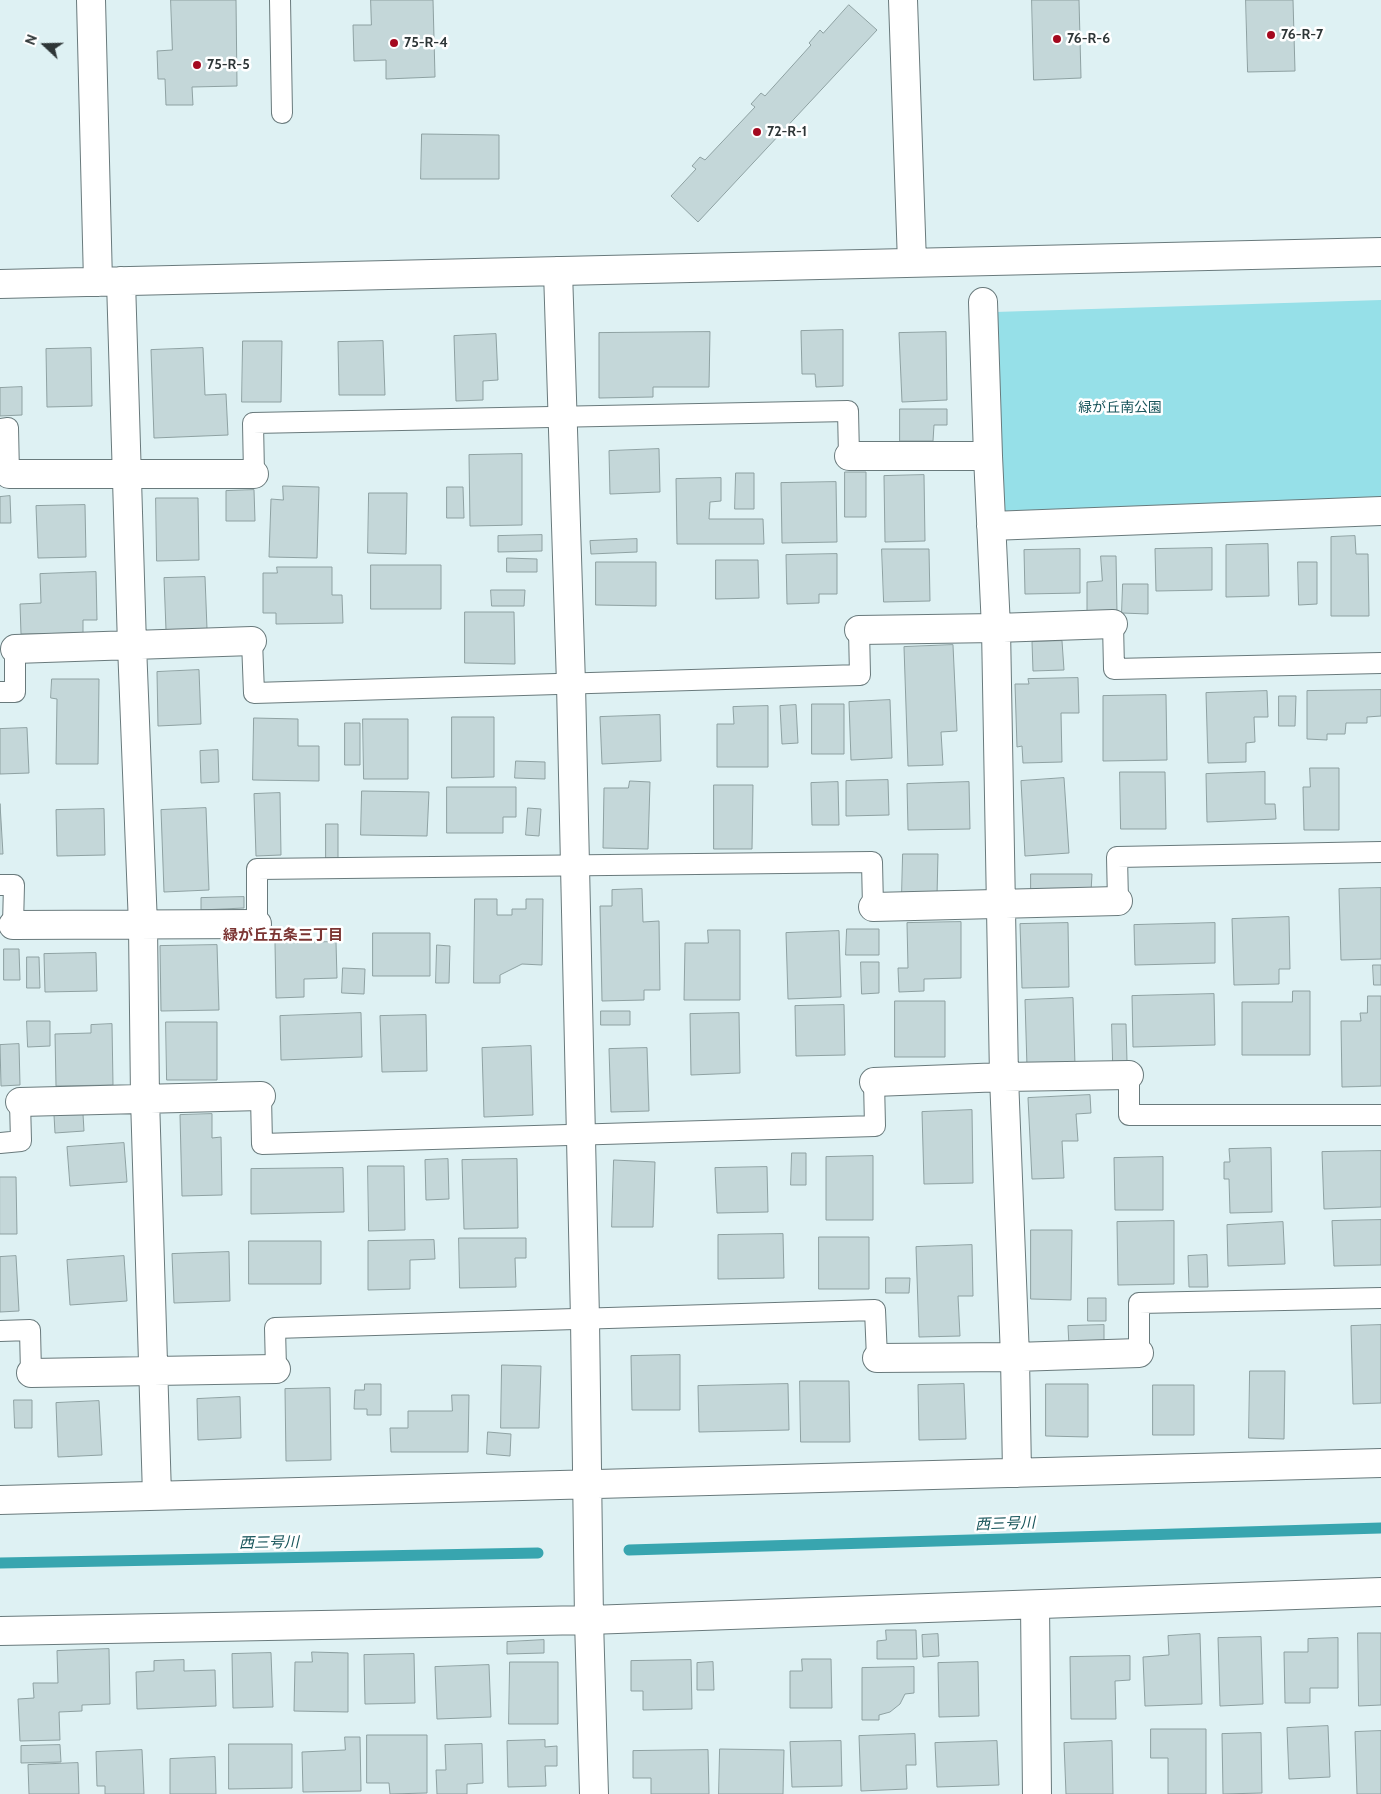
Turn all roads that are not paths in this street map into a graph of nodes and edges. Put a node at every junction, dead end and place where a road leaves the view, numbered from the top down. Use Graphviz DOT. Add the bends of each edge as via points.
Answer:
graph roads {
  1 [pos="91,0"];
  2 [pos="280,0"];
  3 [pos="903,0"];
  4 [pos="282,113"];
  5 [pos="1381,252"];
  6 [pos="912,263"];
  7 [pos="558,271"];
  8 [pos="110,282"];
  9 [pos="0,284"];
  10 [pos="983,302"];
  11 [pos="564,417"];
  12 [pos="0,429"];
  13 [pos="849,456"];
  14 [pos="988,456"];
  15 [pos="9,474"];
  16 [pos="127,474"];
  17 [pos="254,474"];
  18 [pos="1381,511"];
  19 [pos="991,526"];
  20 [pos="1113,624"];
  21 [pos="996,628"];
  22 [pos="859,630"];
  23 [pos="252,641"];
  24 [pos="132,645"];
  25 [pos="15,649"];
  26 [pos="1381,663"];
  27 [pos="571,684"];
  28 [pos="0,692"];
  29 [pos="1381,852"];
  30 [pos="574,866"];
  31 [pos="0,885"];
  32 [pos="1118,901"];
  33 [pos="1001,904"];
  34 [pos="873,907"];
  35 [pos="257,924"];
  36 [pos="13,925"];
  37 [pos="143,925"];
  38 [pos="1129,1075"];
  39 [pos="1004,1077"];
  40 [pos="874,1082"];
  41 [pos="261,1096"];
  42 [pos="145,1098"];
  43 [pos="20,1102"];
  44 [pos="1381,1115"];
  45 [pos="580,1135"];
  46 [pos="0,1142"];
  47 [pos="1381,1298"];
  48 [pos="584,1319"];
  49 [pos="0,1331"];
  50 [pos="1139,1353"];
  51 [pos="1015,1357"];
  52 [pos="877,1358"];
  53 [pos="276,1369"];
  54 [pos="154,1372"];
  55 [pos="31,1373"];
  56 [pos="1381,1463"];
  57 [pos="1017,1473"];
  58 [pos="586,1483"];
  59 [pos="157,1495"];
  60 [pos="0,1500"];
  61 [pos="1381,1592"];
  62 [pos="1035,1605"];
  63 [pos="589,1620"];
  64 [pos="0,1631"];
  65 [pos="594,1794"];
  66 [pos="1037,1794"];
  1 -- 8 [label="street"];
  2 -- 4 [label="lane"];
  3 -- 6 [label="street"];
  5 -- 6 [label="street"];
  6 -- 7 [label="street"];
  7 -- 8 [label="street"];
  7 -- 11 [label="street"];
  8 -- 9 [label="street"];
  8 -- 16 [label="street"];
  10 -- 14 [label="street"];
  11 -- 13 [label="lane" via="848,411"];
  11 -- 17 [label="lane" via="253,423"];
  11 -- 27 [label="street"];
  12 -- 15 [label="lane" via="8,428"];
  13 -- 14 [label="street"];
  14 -- 19 [label="street"];
  15 -- 16 [label="street"];
  16 -- 17 [label="street"];
  16 -- 24 [label="street"];
  18 -- 19 [label="street"];
  19 -- 21 [label="street"];
  20 -- 21 [label="street"];
  20 -- 26 [label="lane" via="1114,669"];
  21 -- 22 [label="street"];
  21 -- 33 [label="street"];
  22 -- 27 [label="lane" via="860,676"];
  23 -- 24 [label="street"];
  23 -- 27 [label="lane" via="254,693"];
  24 -- 25 [label="street"];
  24 -- 37 [label="street"];
  25 -- 28 [label="lane" via="15,692"];
  27 -- 30 [label="street"];
  29 -- 32 [label="lane" via="1117,857"];
  30 -- 34 [label="lane" via="872,862"];
  30 -- 35 [label="lane" via="257,869"];
  30 -- 45 [label="street"];
  31 -- 36 [label="lane" via="14,885"];
  32 -- 33 [label="street"];
  33 -- 34 [label="street"];
  33 -- 39 [label="street"];
  35 -- 37 [label="street"];
  36 -- 37 [label="street"];
  37 -- 42 [label="street"];
  38 -- 39 [label="street"];
  38 -- 44 [label="lane" via="1129,1116"];
  39 -- 40 [label="street"];
  39 -- 51 [label="street"];
  40 -- 45 [label="lane" via="875,1126"];
  41 -- 42 [label="street"];
  41 -- 45 [label="lane" via="262,1144"];
  42 -- 43 [label="street"];
  42 -- 54 [label="street"];
  43 -- 46 [label="lane" via="21,1141"];
  45 -- 48 [label="street"];
  47 -- 50 [label="lane" via="1139,1302"];
  48 -- 52 [label="lane" via="876,1310"];
  48 -- 53 [label="lane" via="275,1328"];
  48 -- 58 [label="street"];
  49 -- 55 [label="lane" via="30,1330"];
  50 -- 51 [label="street"];
  51 -- 52 [label="street"];
  51 -- 57 [label="street"];
  53 -- 54 [label="street"];
  54 -- 55 [label="street"];
  54 -- 59 [label="street"];
  56 -- 57 [label="street"];
  57 -- 58 [label="street"];
  58 -- 59 [label="street"];
  58 -- 63 [label="street"];
  59 -- 60 [label="street"];
  61 -- 62 [label="street"];
  62 -- 63 [label="street"];
  62 -- 66 [label="street"];
  63 -- 64 [label="street"];
  63 -- 65 [label="street"];
}
